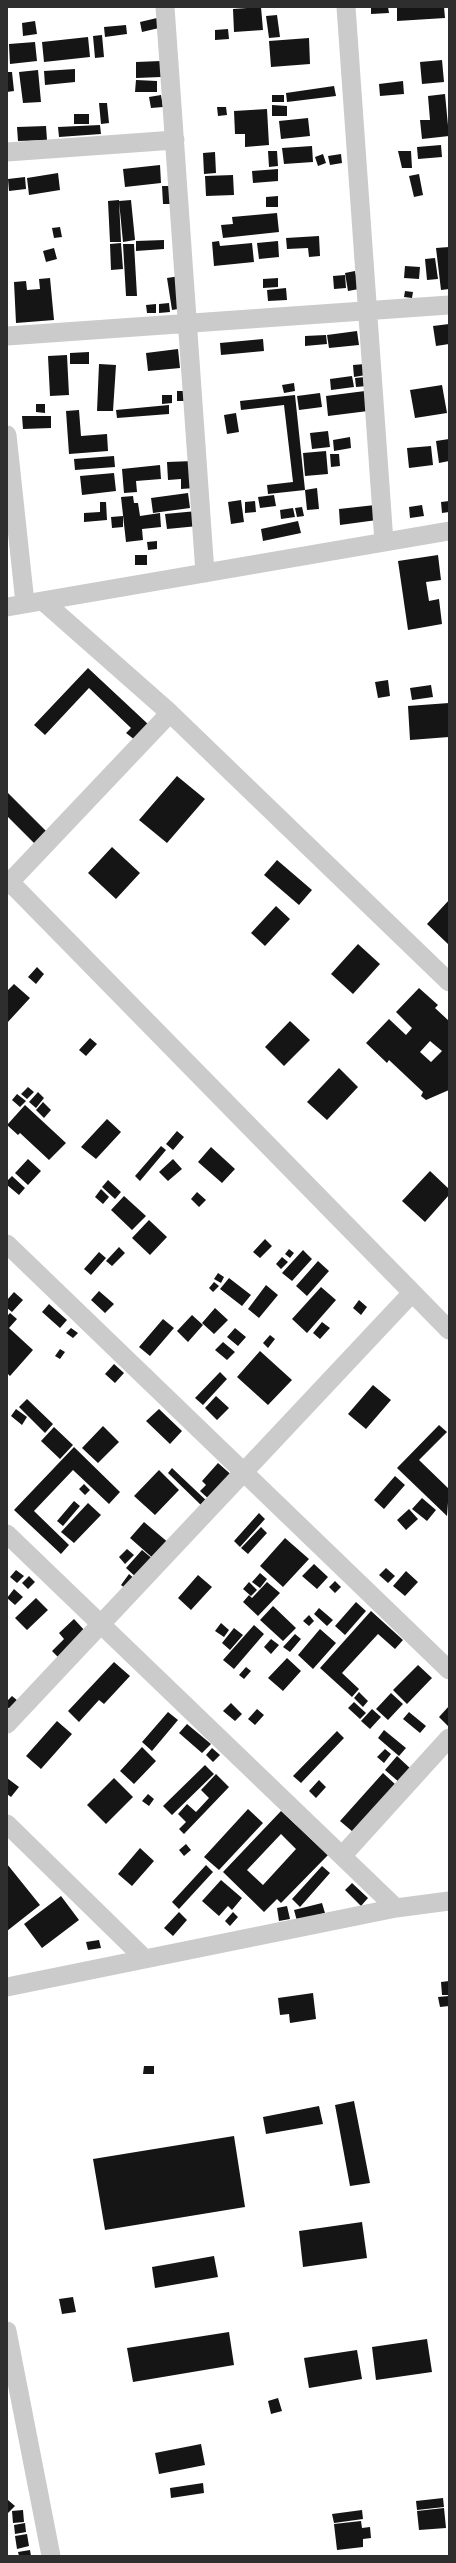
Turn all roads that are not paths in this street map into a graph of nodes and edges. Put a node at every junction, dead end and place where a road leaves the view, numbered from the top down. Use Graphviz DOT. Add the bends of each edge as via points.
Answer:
graph roads {
  1 [pos="165,7"];
  2 [pos="346,7"];
  3 [pos="175,140"];
  4 [pos="7,152"];
  5 [pos="449,305"];
  6 [pos="368,311"];
  7 [pos="187,324"];
  8 [pos="7,336"];
  9 [pos="7,434"];
  10 [pos="449,531"];
  11 [pos="384,542"];
  12 [pos="205,572"];
  13 [pos="34,602"];
  14 [pos="7,606"];
  15 [pos="170,713"];
  16 [pos="8,882"];
  17 [pos="449,982"];
  18 [pos="7,1244"];
  19 [pos="412,1293"];
  20 [pos="449,1330"];
  21 [pos="244,1472"];
  22 [pos="7,1534"];
  23 [pos="101,1624"];
  24 [pos="449,1670"];
  25 [pos="7,1724"];
  26 [pos="449,1738"];
  27 [pos="7,1824"];
  28 [pos="342,1856"];
  29 [pos="449,1901"];
  30 [pos="396,1908"];
  31 [pos="145,1959"];
  32 [pos="7,1987"];
  33 [pos="7,2331"];
  34 [pos="7,2398"];
  35 [pos="22,2412"];
  36 [pos="51,2556"];
  1 -- 3 [label="street"];
  2 -- 6 [label="street"];
  3 -- 4 [label="street"];
  3 -- 7 [label="street"];
  5 -- 6 [label="street"];
  6 -- 7 [label="street"];
  6 -- 11 [label="street"];
  7 -- 8 [label="street"];
  7 -- 12 [label="street"];
  9 -- 13 [label="street"];
  10 -- 11 [label="street"];
  11 -- 12 [label="street"];
  12 -- 13 [label="street"];
  13 -- 14 [label="street"];
  13 -- 15 [label="street"];
  15 -- 16 [label="street"];
  15 -- 17 [label="street"];
  16 -- 19 [label="street"];
  18 -- 21 [label="street"];
  19 -- 20 [label="street"];
  19 -- 21 [label="street"];
  21 -- 23 [label="street"];
  21 -- 24 [label="street"];
  22 -- 23 [label="street"];
  23 -- 25 [label="street"];
  23 -- 28 [label="street"];
  26 -- 28 [label="street"];
  27 -- 31 [label="street"];
  28 -- 30 [label="street"];
  29 -- 30 [label="street"];
  30 -- 31 [label="street"];
  31 -- 32 [label="street"];
  33 -- 35 [label="street"];
  34 -- 35 [label="street"];
  35 -- 36 [label="street"];
}
